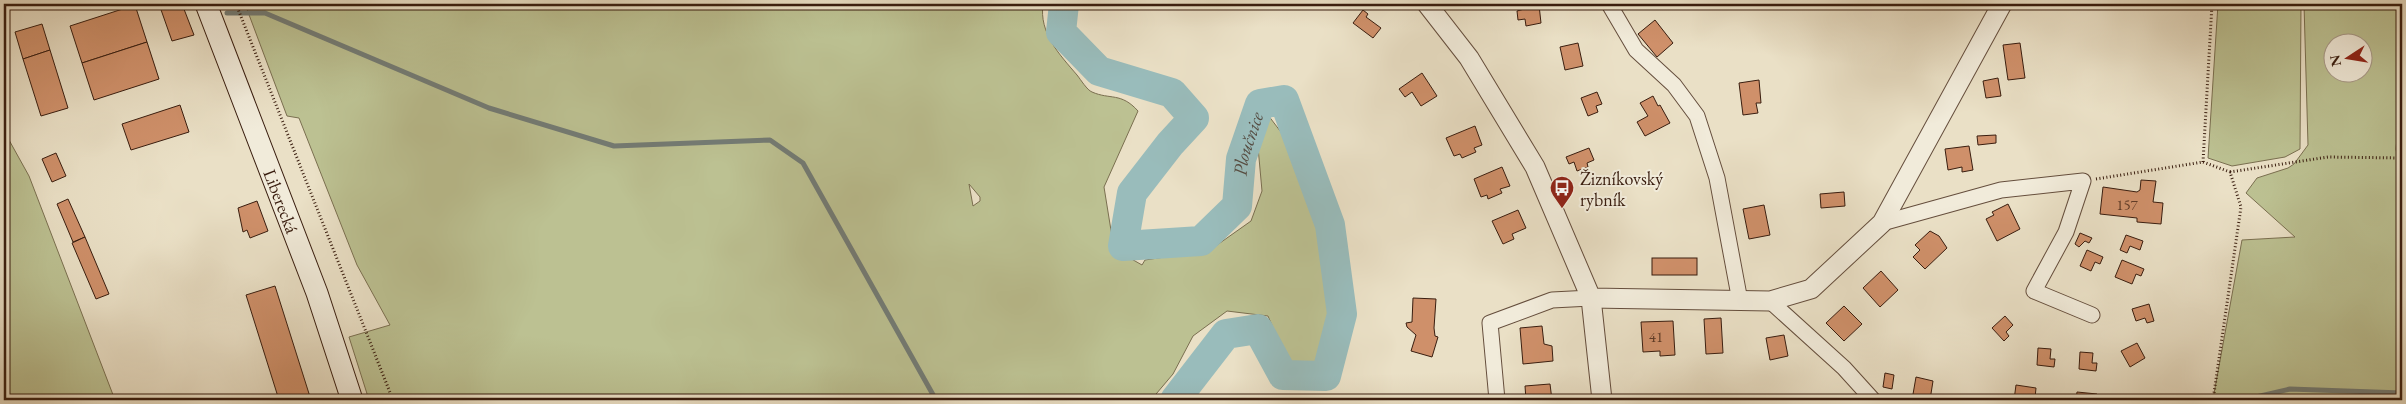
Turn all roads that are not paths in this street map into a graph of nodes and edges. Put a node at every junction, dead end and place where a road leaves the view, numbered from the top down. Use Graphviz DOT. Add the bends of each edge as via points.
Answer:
graph roads {
  1 [pos="206,4"];
  2 [pos="1427,4"];
  3 [pos="1609,4"];
  4 [pos="2002,4"];
  5 [pos="1882,223"];
  6 [pos="1591,298"];
  7 [pos="1740,301"];
  8 [pos="1770,301"];
  9 [pos="2092,315"];
  10 [pos="352,400"];
  11 [pos="1497,400"];
  12 [pos="1602,400"];
  13 [pos="1873,400"];
  1 -- 10 [label="main road, Liberecká" via="317,293"];
  2 -- 6 [label="street" via="1469,58 1535,167"];
  3 -- 7 [label="street" via="1636,50 1674,85 1697,116 1717,178"];
  4 -- 5 [label="street"];
  5 -- 8 [label="street" via="1811,289"];
  5 -- 9 [label="street" via="2001,190 2083,181 2066,232 2034,292"];
  6 -- 7 [label="street"];
  6 -- 11 [label="street" via="1552,300 1490,323"];
  6 -- 12 [label="street"];
  7 -- 8 [label="street"];
  8 -- 13 [label="street" via="1844,368"];
}
